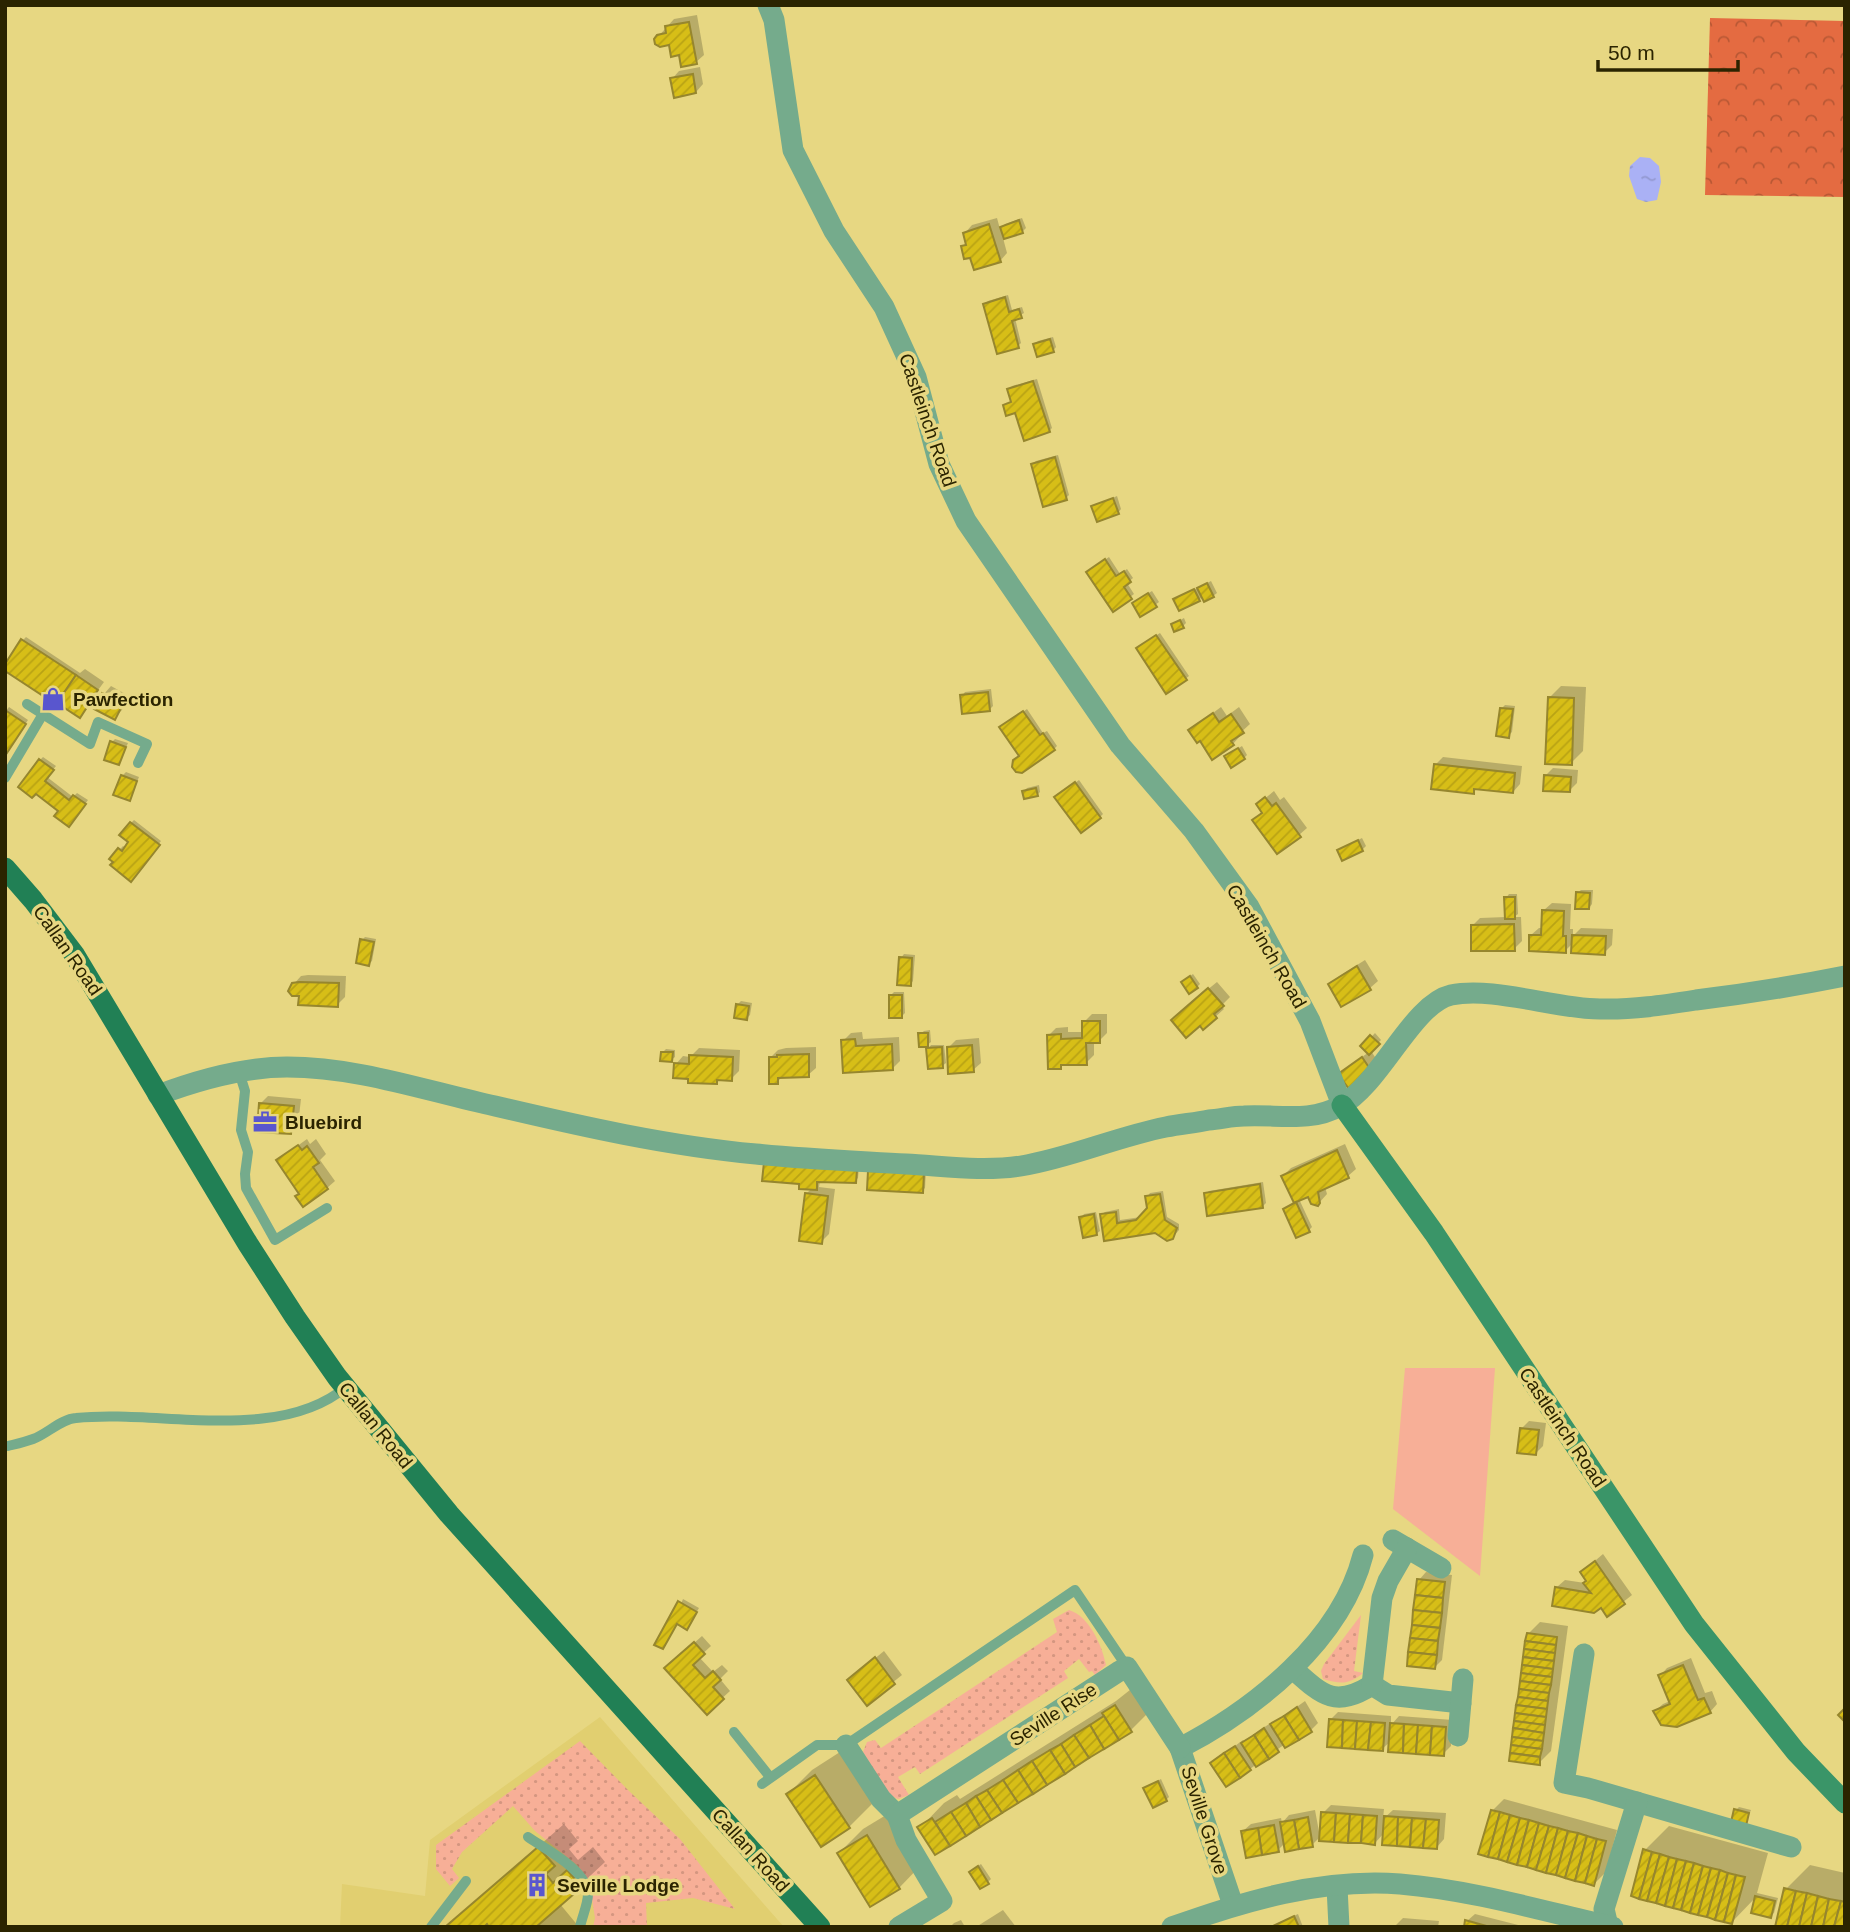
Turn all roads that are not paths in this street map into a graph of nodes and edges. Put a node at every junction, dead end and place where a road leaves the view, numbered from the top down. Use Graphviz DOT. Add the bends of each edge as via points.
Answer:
graph roads {
  1 [pos="768,5"];
  2 [pos="27,705"];
  3 [pos="43,714"];
  4 [pos="138,763"];
  5 [pos="5,778"];
  6 [pos="5,868"];
  7 [pos="1845,976"];
  8 [pos="239,1073"];
  9 [pos="158,1094"];
  10 [pos="1342,1105"];
  11 [pos="327,1208"];
  12 [pos="345,1387"];
  13 [pos="8,1446"];
  14 [pos="1363,1555"];
  15 [pos="1441,1568"];
  16 [pos="1584,1654"];
  17 [pos="1127,1667"];
  18 [pos="1293,1669"];
  19 [pos="1463,1679"];
  20 [pos="1372,1685"];
  21 [pos="1461,1703"];
  22 [pos="734,1732"];
  23 [pos="1458,1736"];
  24 [pos="846,1745"];
  25 [pos="1180,1748"];
  26 [pos="1637,1802"];
  27 [pos="1845,1803"];
  28 [pos="897,1815"];
  29 [pos="528,1838"];
  30 [pos="1791,1847"];
  31 [pos="466,1881"];
  32 [pos="1337,1887"];
  33 [pos="1233,1905"];
  34 [pos="1611,1926"];
  35 [pos="431,1927"];
  36 [pos="580,1927"];
  37 [pos="820,1927"];
  38 [pos="899,1927"];
  39 [pos="1172,1927"];
  40 [pos="1339,1927"];
  1 -- 10 [label="street, Castleinch Road" via="793,150 834,231 895,330 916,377 940,464 966,521 1119,745 1194,831 1249,907 1310,1021"];
  2 -- 3 [label="lane"];
  3 -- 4 [label="lane" via="90,744 98,722 147,744"];
  3 -- 5 [label="lane"];
  6 -- 9 [label="main road, Callan Road" via="74,954"];
  7 -- 10 [label="street" via="1634,1009 1594,1009 1502,995 1447,996 1422,1013 1363,1087"];
  8 -- 9 [label="street"];
  8 -- 10 [label="street" via="285,1066 335,1070 676,1144 754,1154 972,1168 1052,1160 1164,1127 1245,1115 1306,1116"];
  8 -- 11 [label="lane" via="245,1091 241,1130 248,1152 246,1188 275,1240"];
  9 -- 12 [label="main road, Callan Road" via="275,1286"];
  10 -- 27 [label="street, Castleinch Road" via="1434,1233 1694,1624 1796,1752"];
  12 -- 13 [label="lane" via="331,1400 304,1411 270,1417 73,1418"];
  12 -- 37 [label="main road, Callan Road" via="449,1514"];
  14 -- 18 [label="street, Seville Grove" via="1338,1613"];
  15 -- 20 [label="street" via="1400,1544 1382,1598"];
  16 -- 26 [label="street" via="1564,1783"];
  17 -- 24 [label="lane" via="1075,1591"];
  17 -- 25 [label="street"];
  17 -- 28 [label="street, Seville Rise"];
  18 -- 20 [label="street" via="1332,1699 1354,1696"];
  18 -- 25 [label="street, Seville Grove"];
  19 -- 21 [label="street"];
  20 -- 21 [label="street" via="1388,1695"];
  21 -- 23 [label="street"];
  22 -- 24 [label="lane" via="766,1780 817,1745"];
  24 -- 28 [label="street" via="881,1800"];
  25 -- 33 [label="street, Seville Grove"];
  26 -- 30 [label="street"];
  26 -- 34 [label="street" via="1604,1909"];
  28 -- 38 [label="street" via="906,1840 942,1901"];
  29 -- 36 [label="lane" via="569,1864 585,1884 588,1893"];
  31 -- 35 [label="lane"];
  32 -- 33 [label="street"];
  32 -- 34 [label="street" via="1398,1884 1455,1891"];
  32 -- 40 [label="street"];
  33 -- 39 [label="street"];
}
